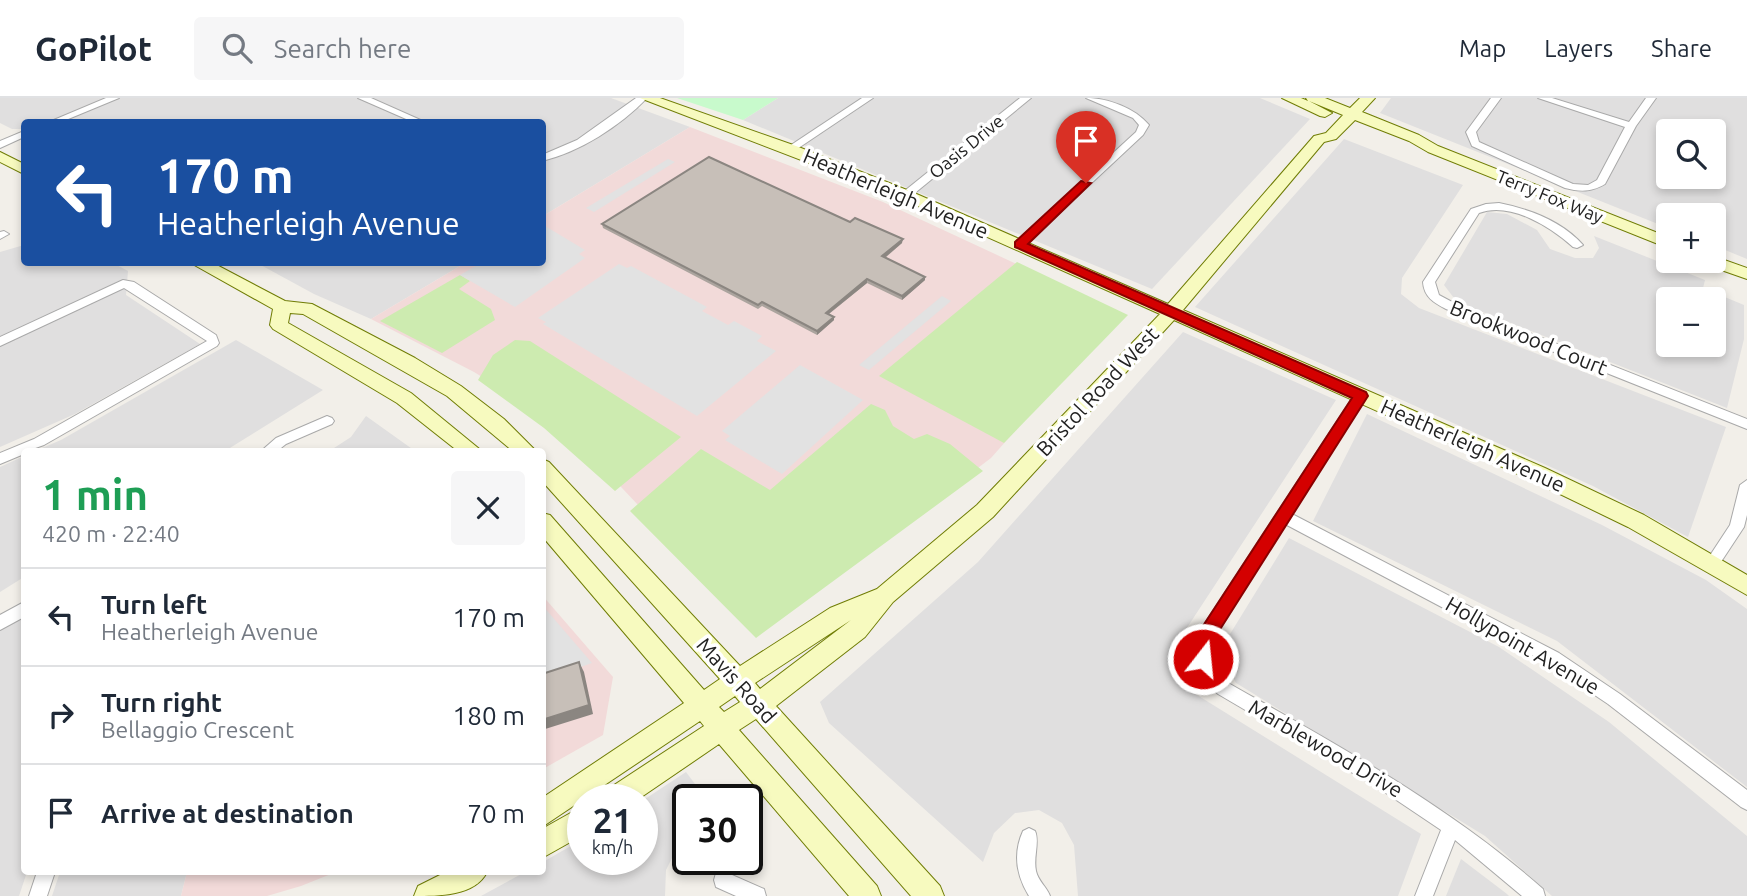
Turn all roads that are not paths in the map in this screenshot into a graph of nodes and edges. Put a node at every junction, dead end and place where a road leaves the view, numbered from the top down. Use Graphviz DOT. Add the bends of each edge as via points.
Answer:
graph roads {
  1 [pos="114,98"];
  2 [pos="363,98"];
  3 [pos="642,98"];
  4 [pos="648,98"];
  5 [pos="868,98"];
  6 [pos="1026,98"];
  7 [pos="1091,98"];
  8 [pos="1289,98"];
  9 [pos="1313,98"];
  10 [pos="1368,98"];
  11 [pos="1496,98"];
  12 [pos="1543,98"];
  13 [pos="1651,98"];
  14 [pos="1337,107"];
  15 [pos="1350,118"];
  16 [pos="62,119"];
  17 [pos="413,119"];
  18 [pos="1631,126"];
  19 [pos="21,136"];
  20 [pos="1319,139"];
  21 [pos="0,145"];
  22 [pos="791,149"];
  23 [pos="0,156"];
  24 [pos="546,157"];
  25 [pos="21,168"];
  26 [pos="906,195"];
  27 [pos="1656,238"];
  28 [pos="1019,245"];
  29 [pos="1577,245"];
  30 [pos="205,266"];
  31 [pos="1726,266"];
  32 [pos="1747,274"];
  33 [pos="282,307"];
  34 [pos="1172,311"];
  35 [pos="0,342"];
  36 [pos="1361,396"];
  37 [pos="327,421"];
  38 [pos="1747,424"];
  39 [pos="23,448"];
  40 [pos="272,448"];
  41 [pos="468,448"];
  42 [pos="523,448"];
  43 [pos="21,449"];
  44 [pos="0,459"];
  45 [pos="546,471"];
  46 [pos="1747,485"];
  47 [pos="1282,516"];
  48 [pos="546,526"];
  49 [pos="1712,564"];
  50 [pos="1747,586"];
  51 [pos="885,595"];
  52 [pos="21,611"];
  53 [pos="0,623"];
  54 [pos="738,681"];
  55 [pos="759,704"];
  56 [pos="702,706"];
  57 [pos="722,729"];
  58 [pos="638,784"];
  59 [pos="1747,801"];
  60 [pos="546,811"];
  61 [pos="1451,827"];
  62 [pos="567,829"];
  63 [pos="1029,837"];
  64 [pos="546,842"];
  65 [pos="45,875"];
  66 [pos="467,875"];
  67 [pos="723,880"];
  68 [pos="38,896"];
  69 [pos="428,896"];
  70 [pos="757,896"];
  71 [pos="867,896"];
  72 [pos="930,896"];
  73 [pos="1041,896"];
  74 [pos="1424,896"];
  75 [pos="1535,896"];
  1 -- 16 [label="street"];
  2 -- 17 [label="street"];
  3 -- 24 [label="street" via="609,124"];
  4 -- 22 [label="street, Heatherleigh Avenue"];
  5 -- 22 [label="street"];
  6 -- 26 [label="street, Oasis Drive"];
  7 -- 28 [label="street" via="1136,116 1144,125"];
  8 -- 14 [label="street, Terry Fox Way"];
  9 -- 14 [label="street, Terry Fox Way"];
  10 -- 15 [label="street, Bristol Road West"];
  11 -- 18 [label="street" via="1471,132 1475,144 1574,188 1601,183"];
  12 -- 18 [label="street"];
  13 -- 18 [label="street"];
  14 -- 15 [label="street, Terry Fox Way"];
  14 -- 20 [label="street, Bristol Road West" via="1315,131"];
  15 -- 20 [label="street, Bristol Road West" via="1331,136"];
  15 -- 27 [label="street, Terry Fox Way" via="1407,146 1433,149"];
  19 -- 21 [label="street"];
  20 -- 34 [label="street, Bristol Road West"];
  22 -- 26 [label="street, Heatherleigh Avenue"];
  23 -- 25 [label="street"];
  26 -- 28 [label="street, Heatherleigh Avenue"];
  28 -- 34 [label="street, Heatherleigh Avenue"];
  29 -- 38 [label="street, Brookwood Court" via="1551,225 1510,208 1482,207 1475,211 1429,288 1435,299 1450,306"];
  30 -- 33 [label="street"];
  31 -- 32 [label="street"];
  33 -- 41 [label="street" via="279,325 404,398"];
  33 -- 42 [label="street" via="306,308 434,379"];
  34 -- 36 [label="street, Heatherleigh Avenue"];
  34 -- 51 [label="street, Bristol Road West" via="985,510"];
  35 -- 39 [label="street" via="123,284 212,338 213,343"];
  36 -- 47 [label="street, Marblewood Drive"];
  36 -- 49 [label="street, Heatherleigh Avenue" via="1571,488"];
  37 -- 40 [label="street"];
  43 -- 44 [label="street"];
  45 -- 54 [label="street, Mavis Road"];
  46 -- 49 [label="street" via="1737,527"];
  47 -- 59 [label="street, Hollypoint Avenue" via="1553,658"];
  47 -- 61 [label="street, Marblewood Drive" via="1202,644 1206,671 1224,689 1409,797"];
  48 -- 56 [label="street, Mavis Road"];
  49 -- 50 [label="street, Heatherleigh Avenue"];
  51 -- 54 [label="street, Bristol Road West" via="838,615"];
  51 -- 55 [label="street, Bristol Road West" via="857,630"];
  52 -- 53 [label="street"];
  54 -- 55 [label="street, Mavis Road"];
  54 -- 56 [label="street, Bristol Road West"];
  55 -- 57 [label="street, Bristol Road West"];
  55 -- 72 [label="street, Mavis Road"];
  56 -- 57 [label="street, Mavis Road"];
  56 -- 60 [label="street, Bristol Road West"];
  57 -- 58 [label="street, Bristol Road West"];
  57 -- 71 [label="street, Mavis Road"];
  61 -- 74 [label="street"];
  61 -- 75 [label="street, Marblewood Drive"];
  62 -- 64 [label="street"];
  63 -- 73 [label="street" via="1027,880"];
  65 -- 68 [label="street"];
  66 -- 69 [label="street"];
  67 -- 70 [label="street"];
}
